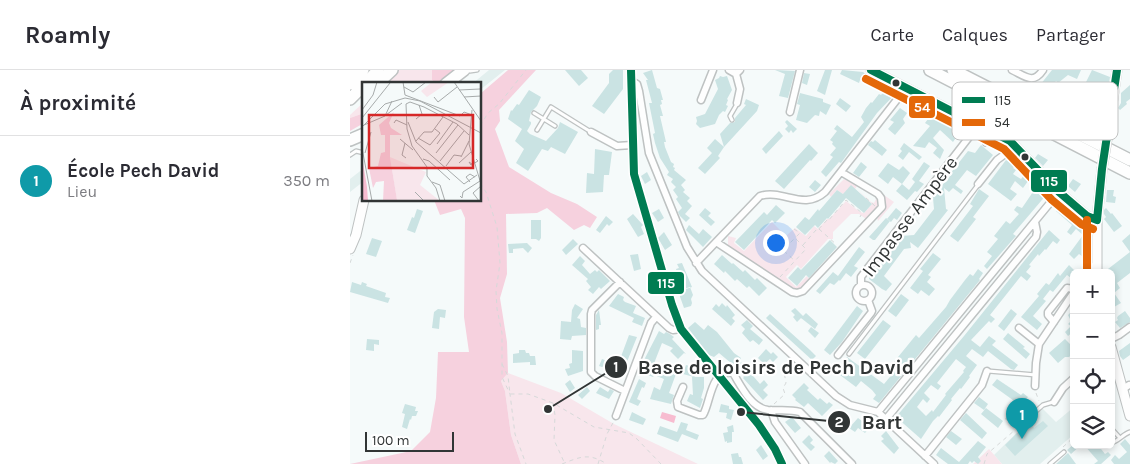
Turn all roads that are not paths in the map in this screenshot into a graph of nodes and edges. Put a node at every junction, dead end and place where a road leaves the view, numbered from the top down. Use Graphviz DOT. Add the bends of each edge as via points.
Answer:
graph roads {
  1 [pos="363,70"];
  2 [pos="378,70"];
  3 [pos="392,70"];
  4 [pos="471,70"];
  5 [pos="632,70"];
  6 [pos="713,70"];
  7 [pos="729,70"];
  8 [pos="800,70"];
  9 [pos="871,70"];
  10 [pos="930,70"];
  11 [pos="953,70"];
  12 [pos="1012,70"];
  13 [pos="1043,70"];
  14 [pos="738,72"];
  15 [pos="632,81"];
  16 [pos="366,82"];
  17 [pos="379,82"];
  18 [pos="450,82"];
  19 [pos="457,82"];
  20 [pos="953,82"];
  21 [pos="977,82"];
  22 [pos="350,84"];
  23 [pos="362,86"];
  24 [pos="906,88"];
  25 [pos="362,98"];
  26 [pos="350,99"];
  27 [pos="701,100"];
  28 [pos="737,103"];
  29 [pos="350,109"];
  30 [pos="952,111"];
  31 [pos="790,112"];
  32 [pos="534,113"];
  33 [pos="544,119"];
  34 [pos="732,120"];
  35 [pos="555,126"];
  36 [pos="537,130"];
  37 [pos="590,132"];
  38 [pos="362,135"];
  39 [pos="967,140"];
  40 [pos="988,140"];
  41 [pos="1006,140"];
  42 [pos="1066,140"];
  43 [pos="1093,140"];
  44 [pos="1104,140"];
  45 [pos="1107,140"];
  46 [pos="350,142"];
  47 [pos="985,144"];
  48 [pos="632,146"];
  49 [pos="1016,146"];
  50 [pos="362,152"];
  51 [pos="1130,152"];
  52 [pos="350,155"];
  53 [pos="1130,160"];
  54 [pos="1125,170"];
  55 [pos="841,172"];
  56 [pos="1130,178"];
  57 [pos="978,184"];
  58 [pos="1059,192"];
  59 [pos="364,201"];
  60 [pos="1097,220"];
  61 [pos="1035,222"];
  62 [pos="716,242"];
  63 [pos="583,248"];
  64 [pos="350,249"];
  65 [pos="696,263"];
  66 [pos="1097,269"];
  67 [pos="620,282"];
  68 [pos="861,285"];
  69 [pos="1070,289"];
  70 [pos="1070,296"];
  71 [pos="868,300"];
  72 [pos="656,317"];
  73 [pos="1054,322"];
  74 [pos="1130,327"];
  75 [pos="1019,328"];
  76 [pos="681,329"];
  77 [pos="1115,337"];
  78 [pos="1039,344"];
  79 [pos="848,354"];
  80 [pos="838,355"];
  81 [pos="1115,358"];
  82 [pos="987,372"];
  83 [pos="1036,375"];
  84 [pos="718,377"];
  85 [pos="1070,382"];
  86 [pos="683,386"];
  87 [pos="1035,386"];
  88 [pos="1126,387"];
  89 [pos="625,391"];
  90 [pos="1054,402"];
  91 [pos="772,407"];
  92 [pos="878,412"];
  93 [pos="616,416"];
  94 [pos="1130,416"];
  95 [pos="886,419"];
  96 [pos="1019,426"];
  97 [pos="1115,432"];
  98 [pos="1130,432"];
  99 [pos="1120,438"];
  100 [pos="1115,442"];
  101 [pos="1064,452"];
  102 [pos="925,456"];
  103 [pos="782,464"];
  104 [pos="805,464"];
  105 [pos="852,464"];
  106 [pos="934,464"];
  107 [pos="1050,464"];
  1 -- 22 [label="highway"];
  2 -- 16 [label="highway"];
  3 -- 17 [label="highway"];
  4 -- 18 [label="highway"];
  4 -- 19 [label="highway"];
  5 -- 15 [label="street"];
  6 -- 27 [label="street"];
  7 -- 14 [label="street"];
  8 -- 31 [label="street"];
  9 -- 24 [label="street"];
  10 -- 20 [label="highway"];
  11 -- 21 [label="highway"];
  12 -- 13 [label="street" via="1032,79"];
  14 -- 28 [label="street" via="740,89"];
  15 -- 48 [label="street"];
  15 -- 65 [label="street" via="639,91 649,153"];
  23 -- 26 [label="highway"];
  24 -- 30 [label="street"];
  24 -- 55 [label="street"];
  25 -- 29 [label="highway"];
  28 -- 34 [label="lane" via="730,116"];
  32 -- 33 [label="lane"];
  33 -- 35 [label="lane"];
  33 -- 36 [label="lane"];
  33 -- 37 [label="lane" via="551,107"];
  37 -- 48 [label="street" via="617,146"];
  38 -- 46 [label="highway"];
  39 -- 68 [label="street, Impasse Ampère" via="864,272"];
  40 -- 47 [label="lane"];
  41 -- 49 [label="street"];
  42 -- 54 [label="highway"];
  43 -- 53 [label="highway"];
  44 -- 51 [label="highway"];
  45 -- 60 [label="street, bridge"];
  48 -- 76 [label="street" via="634,174"];
  49 -- 57 [label="street" via="997,160"];
  49 -- 58 [label="street"];
  50 -- 52 [label="lane" via="356,151"];
  54 -- 56 [label="highway"];
  55 -- 62 [label="street" via="819,198 760,196"];
  55 -- 62 [label="street" via="882,198 883,202 879,211 807,288 792,292"];
  57 -- 79 [label="lane"];
  58 -- 60 [label="street" via="1087,216"];
  58 -- 61 [label="street"];
  59 -- 64 [label="street"];
  60 -- 66 [label="street"];
  61 -- 92 [label="street"];
  61 -- 95 [label="street" via="1036,236"];
  62 -- 65 [label="street"];
  63 -- 67 [label="street"];
  65 -- 92 [label="street" via="836,396 850,405"];
  67 -- 72 [label="street"];
  67 -- 89 [label="street" via="590,314 592,372"];
  68 -- 71 [label="street, Impasse Ampère" via="871,288 872,295"];
  68 -- 71 [label="street, Impasse Ampère" via="856,295 861,300"];
  69 -- 73 [label="street" via="1067,288 1048,312"];
  70 -- 73 [label="street"];
  71 -- 80 [label="street, Impasse Ampère" via="871,313"];
  72 -- 76 [label="street" via="673,330"];
  72 -- 89 [label="street"];
  73 -- 78 [label="street"];
  74 -- 77 [label="street"];
  75 -- 78 [label="street"];
  76 -- 84 [label="street"];
  78 -- 83 [label="street"];
  81 -- 88 [label="street"];
  82 -- 83 [label="lane"];
  82 -- 102 [label="street" via="982,385"];
  83 -- 87 [label="street"];
  84 -- 86 [label="street" via="702,415 678,407"];
  84 -- 91 [label="street" via="728,372 733,374 740,387 757,404 766,410"];
  84 -- 103 [label="street" via="759,425"];
  85 -- 90 [label="street"];
  88 -- 94 [label="street"];
  89 -- 93 [label="street"];
  90 -- 96 [label="lane" via="1043,405"];
  91 -- 104 [label="street" via="775,422"];
  91 -- 105 [label="street" via="800,412"];
  92 -- 95 [label="street"];
  95 -- 102 [label="street"];
  97 -- 99 [label="lane"];
  98 -- 99 [label="lane"];
  99 -- 100 [label="lane"];
  101 -- 107 [label="lane"];
  102 -- 106 [label="street"];
}
